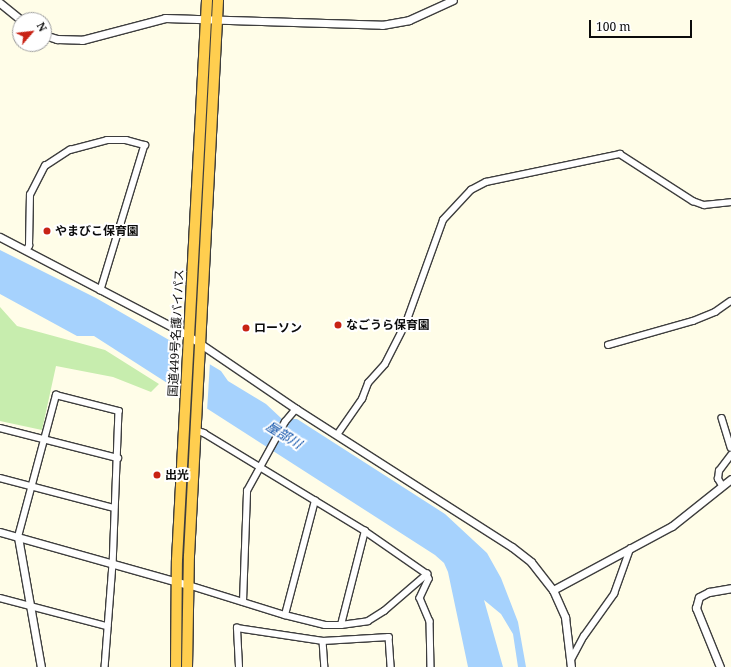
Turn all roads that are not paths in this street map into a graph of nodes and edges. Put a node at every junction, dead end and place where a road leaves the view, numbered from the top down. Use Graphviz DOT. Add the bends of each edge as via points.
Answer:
graph roads {
  1 [pos="207,0"];
  2 [pos="218,0"];
  3 [pos="453,0"];
  4 [pos="0,2"];
  5 [pos="12,12"];
  6 [pos="206,19"];
  7 [pos="218,20"];
  8 [pos="52,37"];
  9 [pos="731,202"];
  10 [pos="0,237"];
  11 [pos="26,251"];
  12 [pos="101,290"];
  13 [pos="731,301"];
  14 [pos="189,336"];
  15 [pos="201,343"];
  16 [pos="608,345"];
  17 [pos="296,409"];
  18 [pos="722,418"];
  19 [pos="0,428"];
  20 [pos="196,430"];
  21 [pos="338,435"];
  22 [pos="43,439"];
  23 [pos="731,448"];
  24 [pos="731,455"];
  25 [pos="118,458"];
  26 [pos="259,467"];
  27 [pos="0,478"];
  28 [pos="731,479"];
  29 [pos="722,486"];
  30 [pos="32,488"];
  31 [pos="315,501"];
  32 [pos="114,508"];
  33 [pos="365,531"];
  34 [pos="0,532"];
  35 [pos="18,537"];
  36 [pos="630,549"];
  37 [pos="113,564"];
  38 [pos="427,574"];
  39 [pos="176,581"];
  40 [pos="188,585"];
  41 [pos="731,588"];
  42 [pos="553,590"];
  43 [pos="0,598"];
  44 [pos="243,602"];
  45 [pos="30,606"];
  46 [pos="285,615"];
  47 [pos="341,625"];
  48 [pos="107,626"];
  49 [pos="323,641"];
  50 [pos="571,663"];
  51 [pos="42,667"];
  52 [pos="105,667"];
  53 [pos="176,667"];
  54 [pos="187,667"];
  55 [pos="239,667"];
  56 [pos="324,667"];
  57 [pos="391,667"];
  58 [pos="431,667"];
  59 [pos="720,667"];
  1 -- 6 [label="highway, 国道449号名護バイパス"];
  2 -- 7 [label="highway, 国道449号名護バイパス"];
  3 -- 7 [label="street" via="408,20 382,25"];
  4 -- 5 [label="street"];
  6 -- 7 [label="street"];
  6 -- 8 [label="street" via="150,20 82,40"];
  6 -- 14 [label="highway, 国道449号名護バイパス"];
  7 -- 15 [label="highway, 国道449号名護バイパス"];
  9 -- 21 [label="street" via="704,205 693,201 620,154 486,182 471,190 443,220 406,323 385,364 368,383 362,399"];
  10 -- 11 [label="street"];
  11 -- 12 [label="street"];
  11 -- 12 [label="street" via="29,246 30,194 45,166 70,150 107,140 126,140 145,145"];
  12 -- 14 [label="street"];
  13 -- 16 [label="street" via="715,312 693,321"];
  14 -- 15 [label="street"];
  14 -- 39 [label="highway, 国道449号名護バイパス"];
  15 -- 17 [label="street"];
  15 -- 20 [label="highway, 国道449号名護バイパス"];
  17 -- 21 [label="street"];
  17 -- 26 [label="street"];
  18 -- 23 [label="street"];
  19 -- 22 [label="street"];
  20 -- 26 [label="street"];
  20 -- 40 [label="highway, 国道449号名護バイパス"];
  21 -- 42 [label="street" via="512,547 531,562"];
  22 -- 25 [label="street"];
  22 -- 25 [label="street" via="56,395 120,411"];
  22 -- 30 [label="street"];
  24 -- 29 [label="street" via="719,471 718,480"];
  25 -- 32 [label="street"];
  26 -- 31 [label="street"];
  26 -- 44 [label="street" via="247,491"];
  27 -- 30 [label="street"];
  28 -- 29 [label="street"];
  29 -- 36 [label="street" via="672,526"];
  30 -- 32 [label="street"];
  30 -- 35 [label="street"];
  31 -- 33 [label="street"];
  31 -- 46 [label="street"];
  32 -- 37 [label="street"];
  33 -- 38 [label="street"];
  33 -- 47 [label="street"];
  34 -- 35 [label="street"];
  35 -- 37 [label="street"];
  35 -- 45 [label="street"];
  36 -- 42 [label="street"];
  36 -- 50 [label="street" via="614,594 584,636"];
  37 -- 39 [label="street"];
  37 -- 48 [label="street"];
  38 -- 47 [label="street" via="384,611 368,621"];
  38 -- 58 [label="street" via="429,579 420,598 430,621"];
  39 -- 40 [label="street"];
  39 -- 53 [label="highway, 国道449号名護バイパス"];
  40 -- 44 [label="street"];
  40 -- 54 [label="highway, 国道449号名護バイパス"];
  41 -- 59 [label="street" via="708,592 699,597 696,608"];
  42 -- 50 [label="street" via="565,618"];
  43 -- 45 [label="street"];
  44 -- 46 [label="street"];
  45 -- 48 [label="street"];
  45 -- 51 [label="street"];
  46 -- 47 [label="street" via="325,625"];
  48 -- 52 [label="street"];
  49 -- 55 [label="street" via="237,628"];
  49 -- 56 [label="street"];
  49 -- 57 [label="street" via="389,638"];
}
